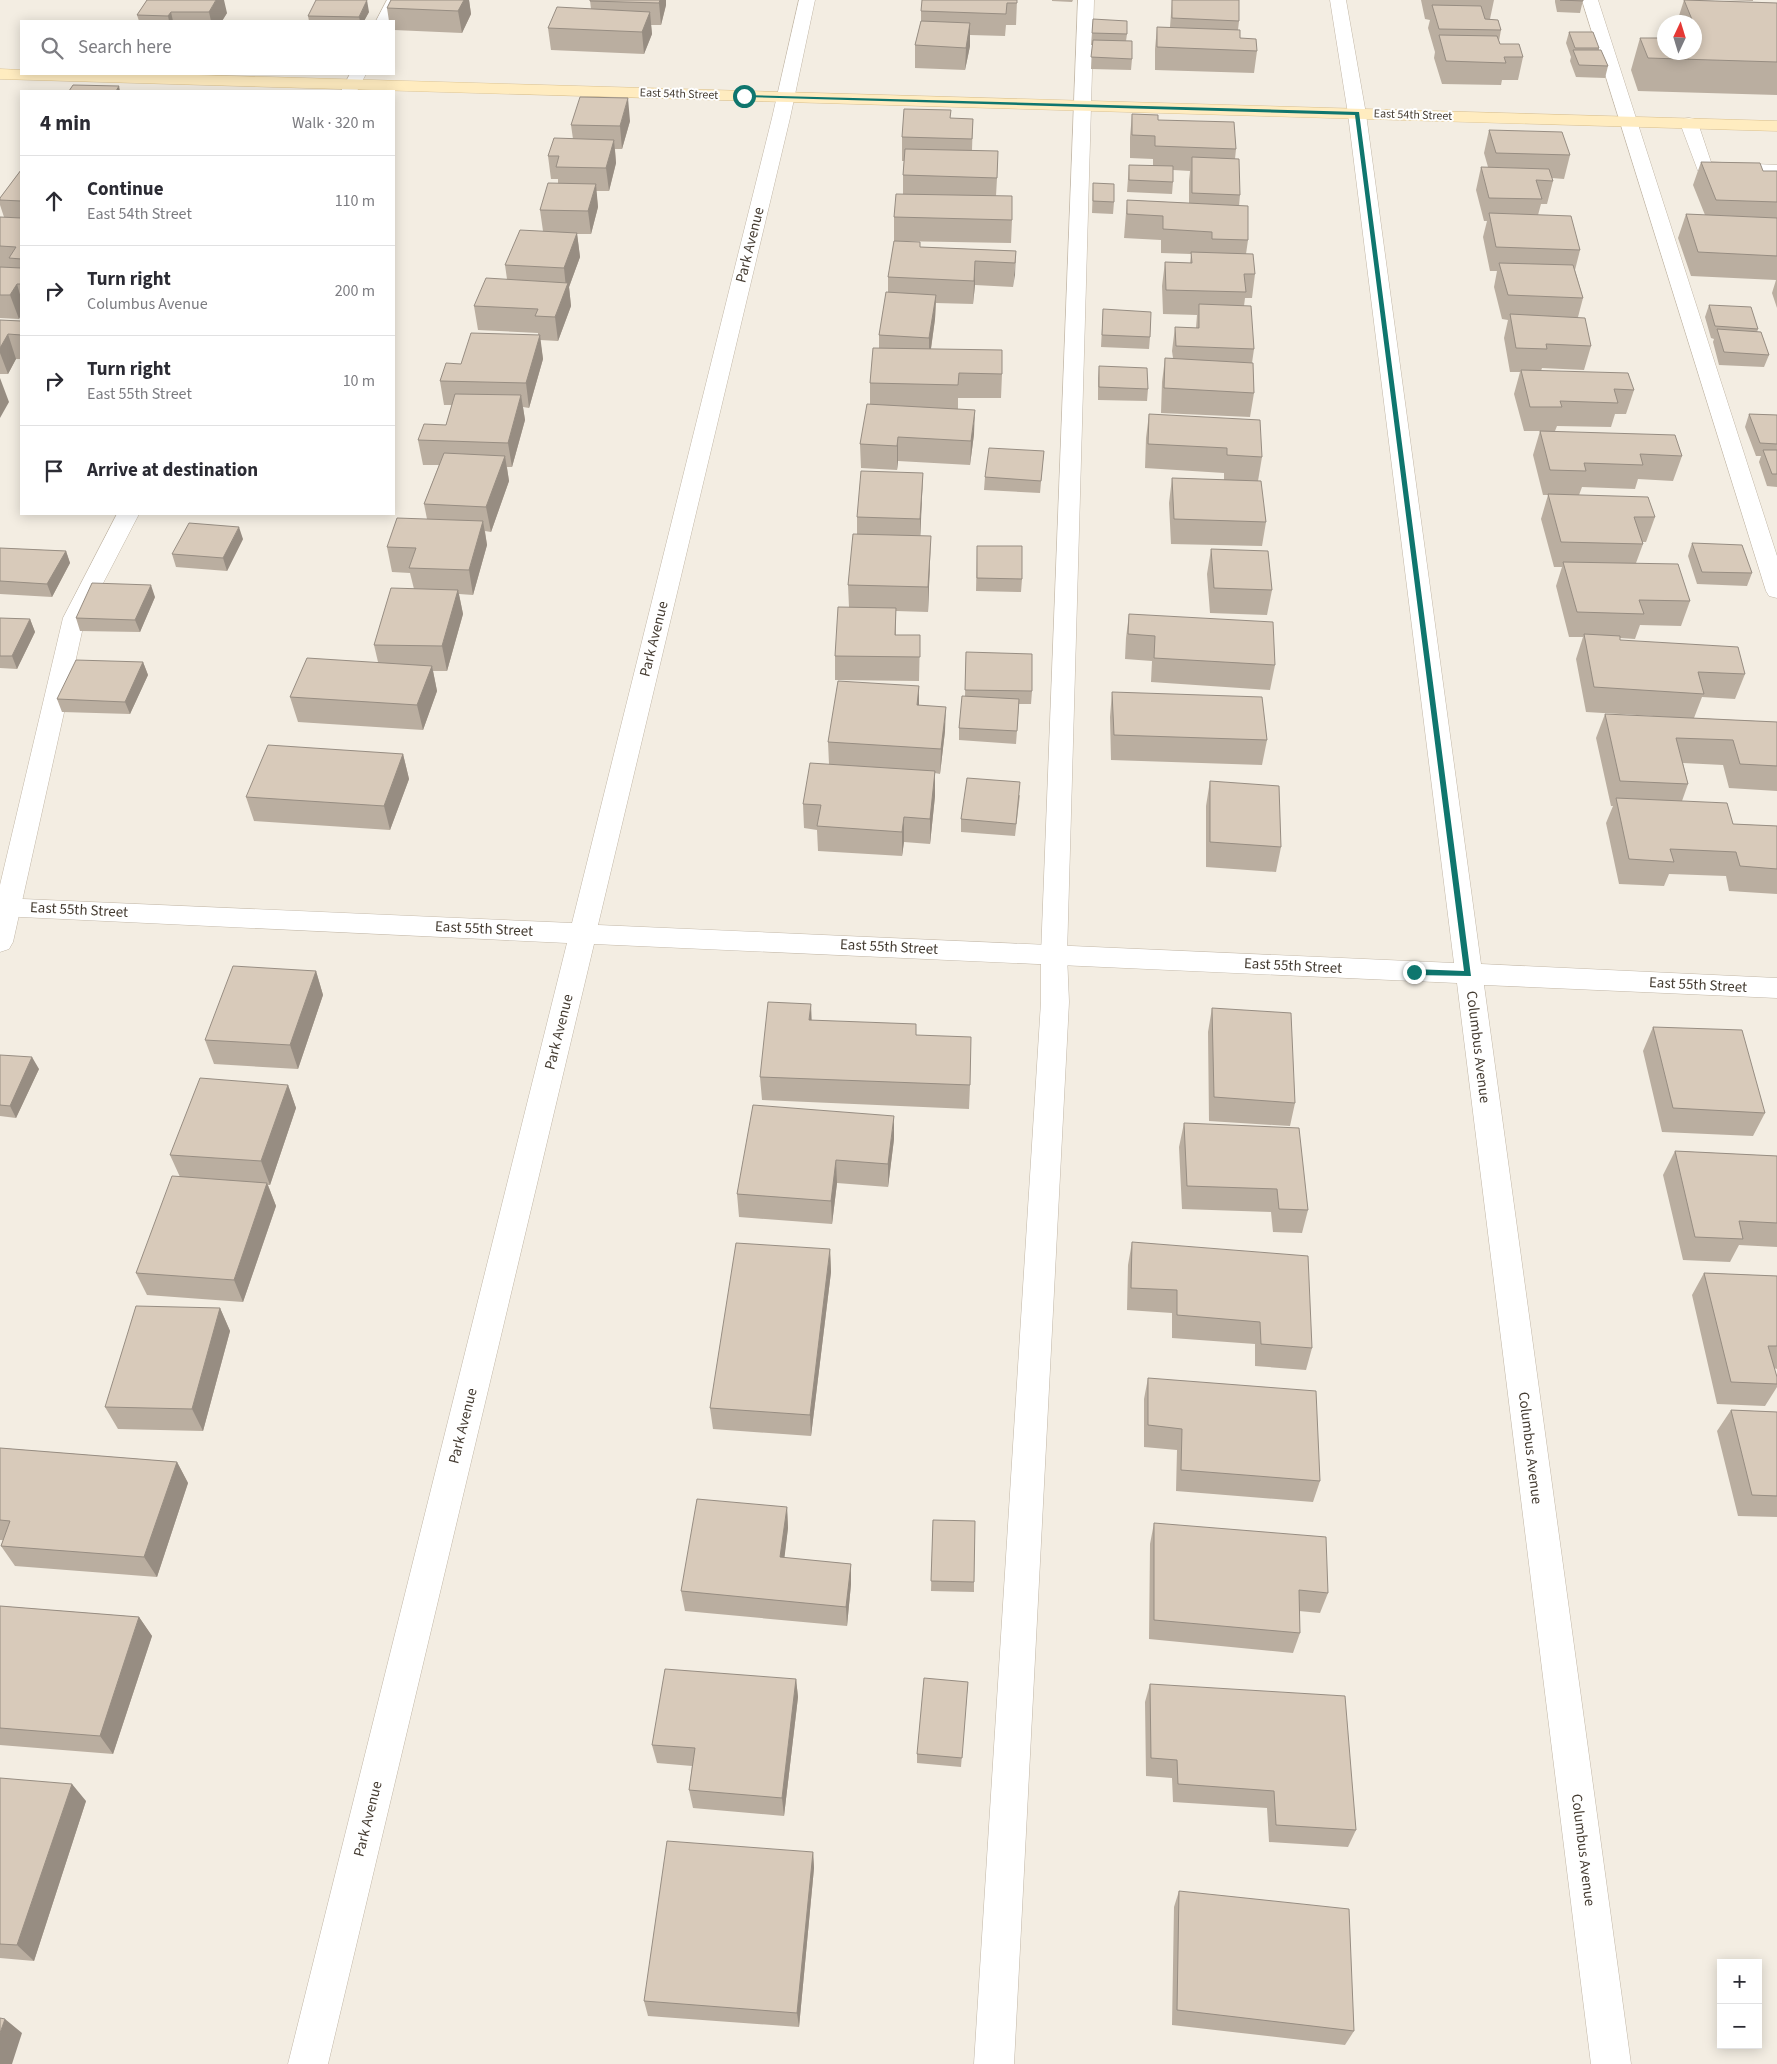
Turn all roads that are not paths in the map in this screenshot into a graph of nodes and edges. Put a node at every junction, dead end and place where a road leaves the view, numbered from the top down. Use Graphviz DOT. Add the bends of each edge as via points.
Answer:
graph roads {
  1 [pos="395,0"];
  2 [pos="806,0"];
  3 [pos="1086,0"];
  4 [pos="1338,0"];
  5 [pos="1590,0"];
  6 [pos="385,20"];
  7 [pos="0,74"];
  8 [pos="20,75"];
  9 [pos="39,75"];
  10 [pos="353,83"];
  11 [pos="786,97"];
  12 [pos="1084,106"];
  13 [pos="1357,114"];
  14 [pos="1630,122"];
  15 [pos="1689,123"];
  16 [pos="1777,126"];
  17 [pos="1777,170"];
  18 [pos="127,515"];
  19 [pos="1777,591"];
  20 [pos="4,907"];
  21 [pos="583,933"];
  22 [pos="0,942"];
  23 [pos="1054,955"];
  24 [pos="1468,974"];
  25 [pos="1777,988"];
  26 [pos="308,2064"];
  27 [pos="994,2064"];
  28 [pos="1611,2064"];
  1 -- 6 [label="street"];
  2 -- 11 [label="street, Park Avenue"];
  3 -- 12 [label="street"];
  4 -- 13 [label="street, Columbus Avenue"];
  5 -- 14 [label="street"];
  7 -- 8 [label="street, East 54th Street"];
  9 -- 10 [label="street, East 54th Street"];
  10 -- 11 [label="street, East 54th Street"];
  11 -- 12 [label="street, East 54th Street"];
  11 -- 21 [label="street, Park Avenue"];
  12 -- 13 [label="street, East 54th Street"];
  12 -- 23 [label="street"];
  13 -- 14 [label="street, East 54th Street"];
  13 -- 24 [label="street, Columbus Avenue"];
  14 -- 15 [label="street, East 54th Street"];
  14 -- 19 [label="street"];
  15 -- 16 [label="street, East 54th Street"];
  15 -- 17 [label="street" via="1704,167"];
  18 -- 20 [label="street" via="74,618"];
  20 -- 21 [label="street, East 55th Street"];
  20 -- 22 [label="street"];
  21 -- 23 [label="street, East 55th Street"];
  21 -- 26 [label="street, Park Avenue"];
  23 -- 24 [label="street, East 55th Street"];
  23 -- 27 [label="street" via="1055,1002"];
  24 -- 25 [label="street, East 55th Street"];
  24 -- 28 [label="street, Columbus Avenue"];
}
